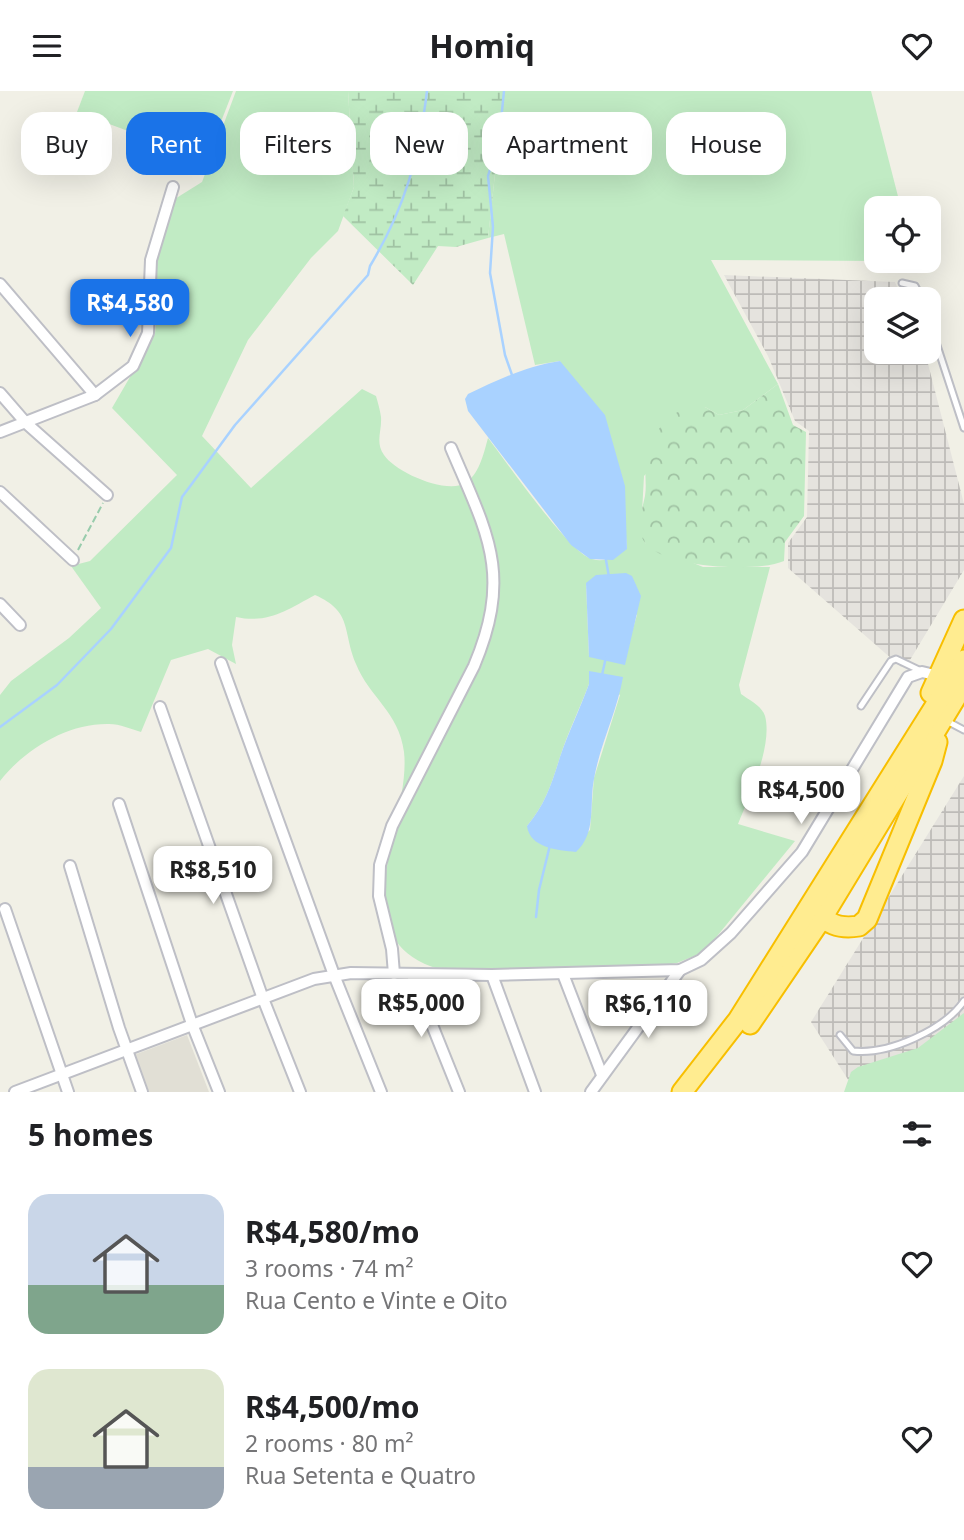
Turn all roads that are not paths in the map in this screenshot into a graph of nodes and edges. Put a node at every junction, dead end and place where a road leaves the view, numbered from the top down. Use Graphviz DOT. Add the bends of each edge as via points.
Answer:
graph roads {
  1 [pos="173,187"];
  2 [pos="902,283"];
  3 [pos="0,284"];
  4 [pos="916,287"];
  5 [pos="941,358"];
  6 [pos="0,393"];
  7 [pos="95,395"];
  8 [pos="26,423"];
  9 [pos="964,428"];
  10 [pos="0,432"];
  11 [pos="451,448"];
  12 [pos="0,492"];
  13 [pos="107,495"];
  14 [pos="73,560"];
  15 [pos="0,604"];
  16 [pos="964,620"];
  17 [pos="20,625"];
  18 [pos="964,660"];
  19 [pos="221,663"];
  20 [pos="930,674"];
  21 [pos="964,684"];
  22 [pos="861,706"];
  23 [pos="160,707"];
  24 [pos="936,721"];
  25 [pos="964,730"];
  26 [pos="119,804"];
  27 [pos="70,866"];
  28 [pos="816,892"];
  29 [pos="5,909"];
  30 [pos="822,918"];
  31 [pos="680,970"];
  32 [pos="394,974"];
  33 [pos="564,974"];
  34 [pos="334,975"];
  35 [pos="412,975"];
  36 [pos="492,975"];
  37 [pos="262,996"];
  38 [pos="964,1002"];
  39 [pos="192,1024"];
  40 [pos="840,1035"];
  41 [pos="126,1050"];
  42 [pos="61,1075"];
  43 [pos="602,1075"];
  44 [pos="15,1092"];
  45 [pos="68,1092"];
  46 [pos="142,1092"];
  47 [pos="219,1092"];
  48 [pos="300,1092"];
  49 [pos="381,1092"];
  50 [pos="459,1092"];
  51 [pos="535,1092"];
  52 [pos="591,1092"];
  53 [pos="682,1092"];
  54 [pos="699,1092"];
  1 -- 7 [label="street" via="151,260 140,357 124,376"];
  2 -- 4 [label="lane"];
  3 -- 7 [label="street"];
  5 -- 9 [label="lane"];
  6 -- 8 [label="street"];
  7 -- 8 [label="street"];
  8 -- 10 [label="street"];
  8 -- 13 [label="street"];
  11 -- 32 [label="street" via="492,551 493,599 484,644 393,826 380,865 379,896"];
  12 -- 14 [label="street"];
  15 -- 17 [label="street"];
  16 -- 20 [label="highway"];
  18 -- 24 [label="highway"];
  19 -- 34 [label="street"];
  20 -- 22 [label="lane" via="891,661"];
  20 -- 24 [label="highway" via="928,699"];
  20 -- 31 [label="street" via="908,677 802,852 731,933 701,960"];
  21 -- 24 [label="highway"];
  23 -- 37 [label="street"];
  24 -- 25 [label="lane"];
  24 -- 28 [label="highway"];
  24 -- 30 [label="highway"];
  24 -- 30 [label="highway" via="932,761 867,919 847,928"];
  26 -- 39 [label="street"];
  27 -- 41 [label="street"];
  28 -- 30 [label="highway"];
  28 -- 53 [label="highway" via="738,1020"];
  29 -- 42 [label="street"];
  30 -- 54 [label="highway"];
  31 -- 33 [label="street"];
  31 -- 43 [label="street"];
  32 -- 34 [label="street"];
  32 -- 35 [label="street"];
  33 -- 36 [label="street"];
  33 -- 43 [label="street"];
  34 -- 37 [label="street"];
  34 -- 49 [label="street"];
  35 -- 36 [label="street"];
  35 -- 50 [label="street"];
  36 -- 51 [label="street"];
  37 -- 39 [label="street"];
  37 -- 48 [label="street"];
  38 -- 40 [label="lane" via="932,1027 883,1049 853,1051"];
  39 -- 41 [label="street"];
  39 -- 47 [label="street"];
  41 -- 42 [label="street"];
  41 -- 46 [label="street"];
  42 -- 44 [label="street"];
  42 -- 45 [label="street"];
  43 -- 52 [label="street"];
}
